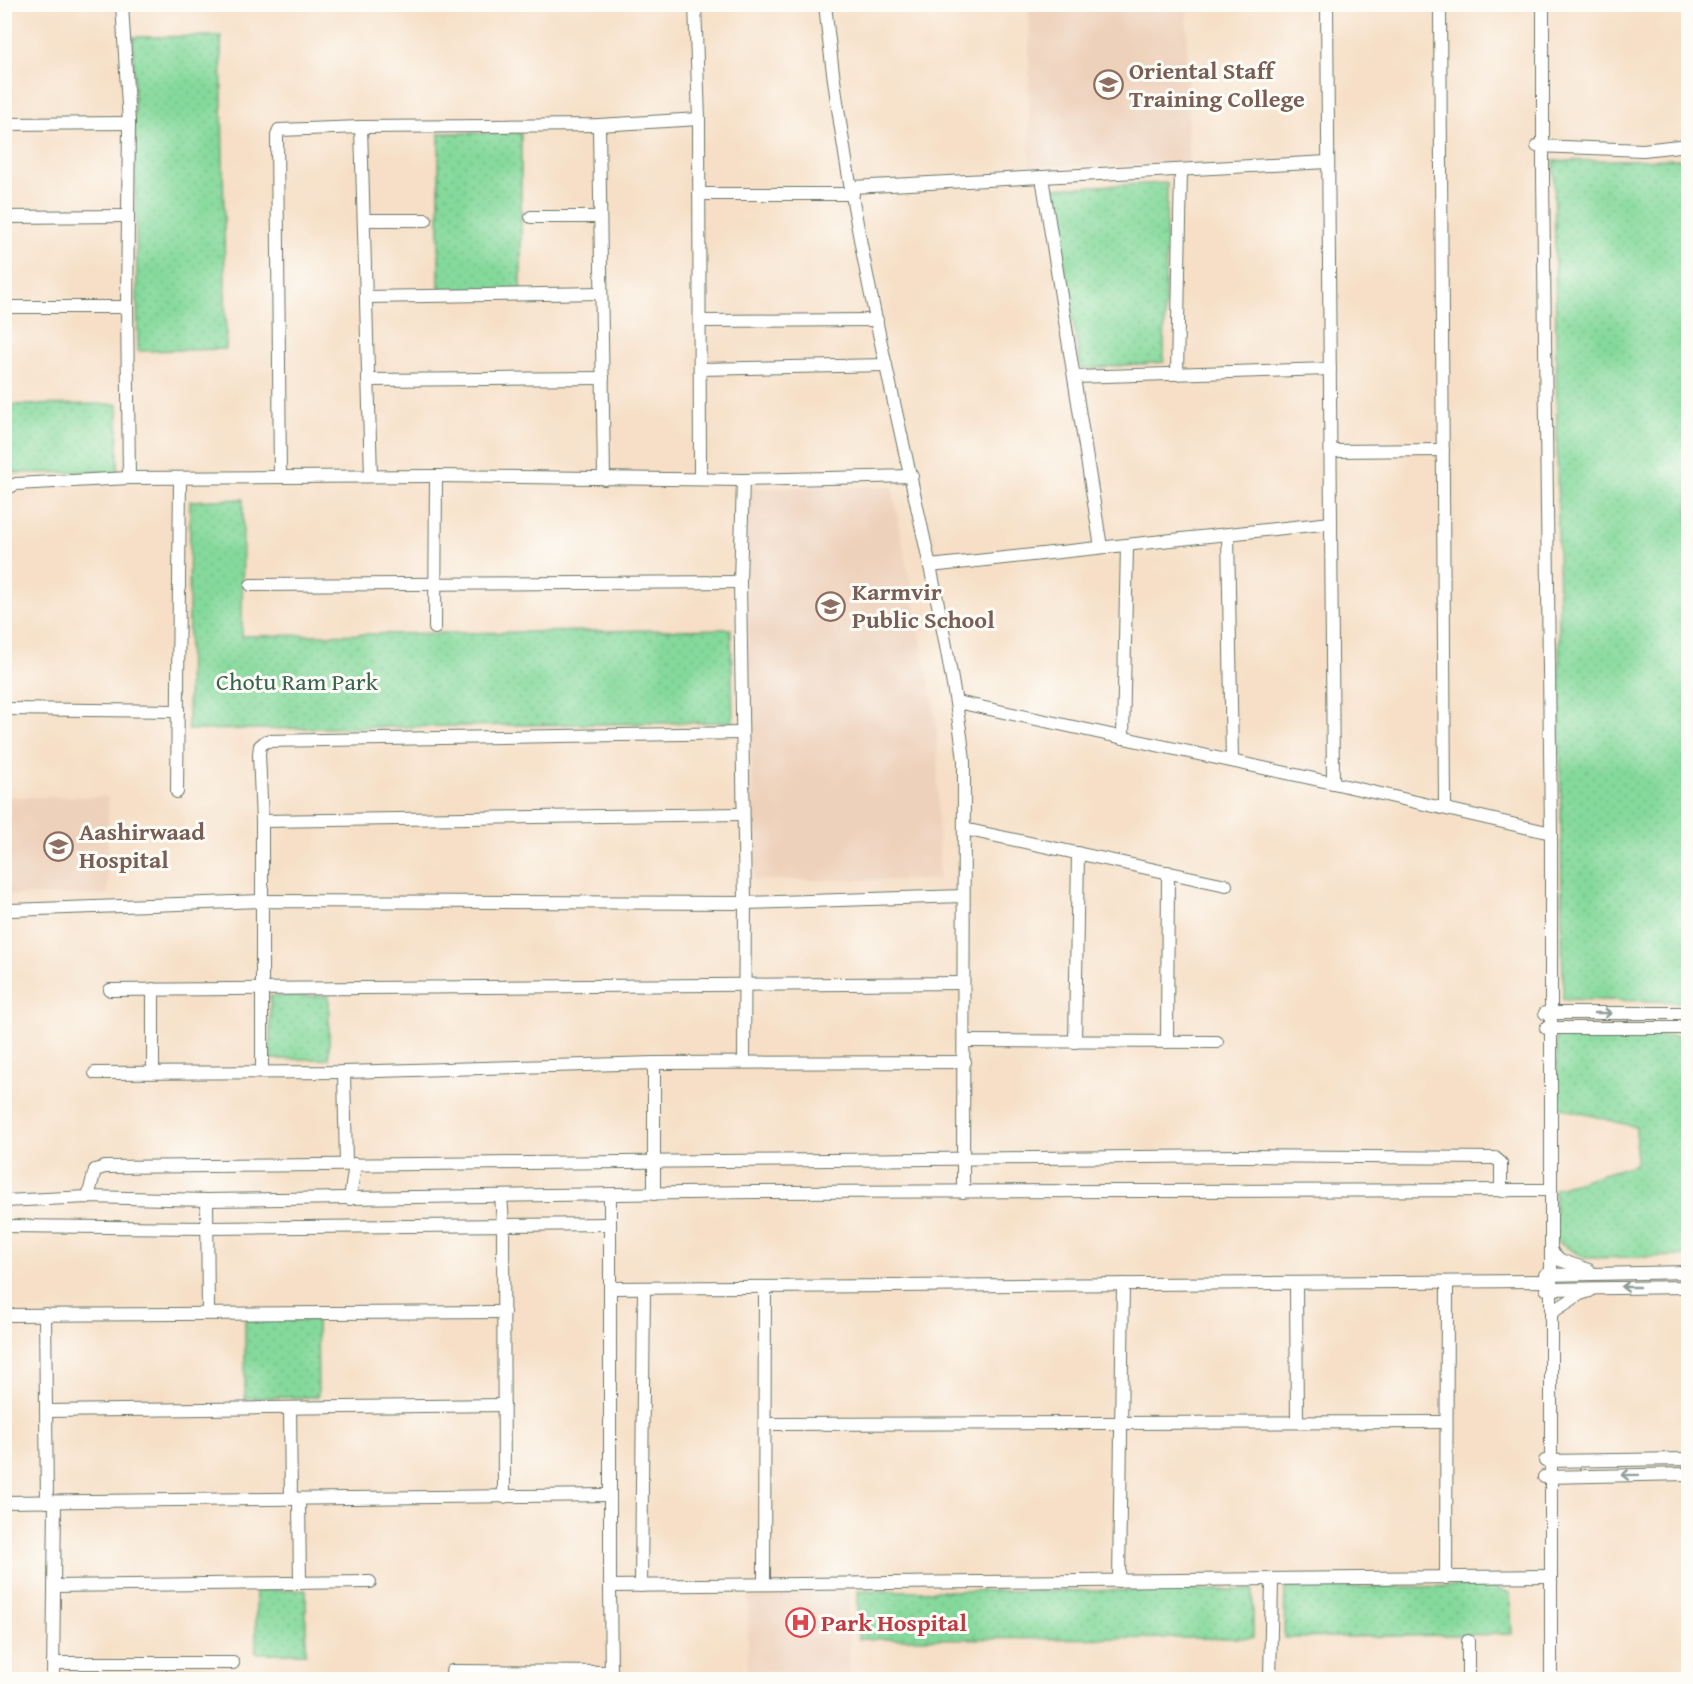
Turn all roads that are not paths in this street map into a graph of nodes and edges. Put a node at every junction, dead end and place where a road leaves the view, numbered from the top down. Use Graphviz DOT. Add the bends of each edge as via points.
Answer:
graph roads {
  1 [pos="122,4"];
  2 [pos="695,4"];
  3 [pos="825,4"];
  4 [pos="1327,4"];
  5 [pos="1440,4"];
  6 [pos="1535,4"];
  7 [pos="1543,4"];
  8 [pos="699,119"];
  9 [pos="129,123"];
  10 [pos="4,124"];
  11 [pos="599,125"];
  12 [pos="362,127"];
  13 [pos="1689,145"];
  14 [pos="1539,147"];
  15 [pos="1328,162"];
  16 [pos="1181,170"];
  17 [pos="1042,177"];
  18 [pos="852,191"];
  19 [pos="699,194"];
  20 [pos="128,216"];
  21 [pos="4,217"];
  22 [pos="531,217"];
  23 [pos="600,217"];
  24 [pos="364,220"];
  25 [pos="426,220"];
  26 [pos="601,293"];
  27 [pos="366,297"];
  28 [pos="127,307"];
  29 [pos="4,308"];
  30 [pos="877,320"];
  31 [pos="701,321"];
  32 [pos="886,365"];
  33 [pos="701,369"];
  34 [pos="1330,369"];
  35 [pos="1177,374"];
  36 [pos="1074,377"];
  37 [pos="603,378"];
  38 [pos="368,380"];
  39 [pos="1443,450"];
  40 [pos="1331,451"];
  41 [pos="370,476"];
  42 [pos="436,476"];
  43 [pos="912,476"];
  44 [pos="280,477"];
  45 [pos="129,478"];
  46 [pos="180,478"];
  47 [pos="604,479"];
  48 [pos="700,479"];
  49 [pos="743,480"];
  50 [pos="4,490"];
  51 [pos="1331,523"];
  52 [pos="1228,534"];
  53 [pos="1127,545"];
  54 [pos="1101,547"];
  55 [pos="930,566"];
  56 [pos="740,582"];
  57 [pos="436,584"];
  58 [pos="251,585"];
  59 [pos="435,628"];
  60 [pos="957,702"];
  61 [pos="4,709"];
  62 [pos="178,711"];
  63 [pos="742,733"];
  64 [pos="1123,738"];
  65 [pos="1232,761"];
  66 [pos="1333,783"];
  67 [pos="177,792"];
  68 [pos="1445,808"];
  69 [pos="742,814"];
  70 [pos="262,821"];
  71 [pos="964,829"];
  72 [pos="1548,832"];
  73 [pos="1078,853"];
  74 [pos="1168,872"];
  75 [pos="1226,885"];
  76 [pos="963,896"];
  77 [pos="261,901"];
  78 [pos="745,903"];
  79 [pos="4,904"];
  80 [pos="963,983"];
  81 [pos="744,984"];
  82 [pos="262,988"];
  83 [pos="153,989"];
  84 [pos="110,990"];
  85 [pos="1548,1013"];
  86 [pos="1689,1013"];
  87 [pos="1548,1028"];
  88 [pos="1689,1028"];
  89 [pos="964,1041"];
  90 [pos="1075,1041"];
  91 [pos="1167,1042"];
  92 [pos="1217,1042"];
  93 [pos="744,1062"];
  94 [pos="965,1062"];
  95 [pos="654,1063"];
  96 [pos="153,1072"];
  97 [pos="262,1072"];
  98 [pos="344,1072"];
  99 [pos="95,1073"];
  100 [pos="963,1159"];
  101 [pos="654,1161"];
  102 [pos="350,1164"];
  103 [pos="1547,1190"];
  104 [pos="1501,1191"];
  105 [pos="963,1192"];
  106 [pos="654,1194"];
  107 [pos="610,1195"];
  108 [pos="501,1196"];
  109 [pos="88,1197"];
  110 [pos="350,1199"];
  111 [pos="207,1200"];
  112 [pos="4,1201"];
  113 [pos="503,1224"];
  114 [pos="610,1224"];
  115 [pos="4,1226"];
  116 [pos="207,1228"];
  117 [pos="1551,1251"];
  118 [pos="1689,1272"];
  119 [pos="1606,1274"];
  120 [pos="1447,1282"];
  121 [pos="1547,1282"];
  122 [pos="1296,1283"];
  123 [pos="1123,1284"];
  124 [pos="765,1287"];
  125 [pos="1603,1287"];
  126 [pos="1689,1287"];
  127 [pos="610,1288"];
  128 [pos="644,1288"];
  129 [pos="504,1312"];
  130 [pos="208,1313"];
  131 [pos="1551,1313"];
  132 [pos="45,1314"];
  133 [pos="4,1315"];
  134 [pos="504,1405"];
  135 [pos="291,1408"];
  136 [pos="46,1411"];
  137 [pos="1297,1422"];
  138 [pos="1446,1422"];
  139 [pos="1121,1423"];
  140 [pos="765,1424"];
  141 [pos="1551,1441"];
  142 [pos="1689,1459"];
  143 [pos="1547,1461"];
  144 [pos="1580,1461"];
  145 [pos="1689,1474"];
  146 [pos="1547,1477"];
  147 [pos="1577,1477"];
  148 [pos="1551,1494"];
  149 [pos="610,1496"];
  150 [pos="504,1497"];
  151 [pos="295,1499"];
  152 [pos="4,1502"];
  153 [pos="51,1502"];
  154 [pos="1547,1577"];
  155 [pos="1446,1578"];
  156 [pos="1272,1580"];
  157 [pos="1119,1581"];
  158 [pos="370,1582"];
  159 [pos="300,1583"];
  160 [pos="764,1584"];
  161 [pos="54,1586"];
  162 [pos="610,1586"];
  163 [pos="641,1586"];
  164 [pos="1468,1641"];
  165 [pos="233,1662"];
  166 [pos="53,1663"];
  167 [pos="452,1671"];
  168 [pos="611,1676"];
  169 [pos="53,1680"];
  170 [pos="1270,1680"];
  171 [pos="1468,1680"];
  172 [pos="1544,1680"];
  173 [pos="1551,1680"];
  1 -- 9 [label="street"];
  2 -- 8 [label="street"];
  3 -- 18 [label="street"];
  4 -- 15 [label="street"];
  5 -- 39 [label="street"];
  6 -- 14 [label="street"];
  7 -- 14 [label="street"];
  8 -- 11 [label="street"];
  8 -- 19 [label="street"];
  9 -- 10 [label="street"];
  9 -- 20 [label="street"];
  11 -- 12 [label="street"];
  11 -- 23 [label="street"];
  12 -- 24 [label="street"];
  12 -- 44 [label="street" via="284,129 277,136"];
  13 -- 14 [label="street" via="1643,150"];
  14 -- 72 [label="street"];
  15 -- 16 [label="street"];
  15 -- 34 [label="street"];
  16 -- 17 [label="street"];
  16 -- 35 [label="street"];
  17 -- 18 [label="street"];
  17 -- 36 [label="street"];
  18 -- 19 [label="street"];
  18 -- 30 [label="street"];
  19 -- 31 [label="street"];
  20 -- 21 [label="street"];
  20 -- 28 [label="street"];
  22 -- 23 [label="street"];
  23 -- 26 [label="street"];
  24 -- 25 [label="street"];
  24 -- 27 [label="street"];
  26 -- 27 [label="street"];
  26 -- 37 [label="street"];
  27 -- 38 [label="street"];
  28 -- 29 [label="street"];
  28 -- 45 [label="street"];
  30 -- 31 [label="street"];
  30 -- 32 [label="street"];
  31 -- 33 [label="street"];
  32 -- 33 [label="street"];
  32 -- 43 [label="street"];
  33 -- 48 [label="street"];
  34 -- 35 [label="street"];
  34 -- 40 [label="street"];
  35 -- 36 [label="street"];
  36 -- 54 [label="street"];
  37 -- 38 [label="street"];
  37 -- 47 [label="street"];
  38 -- 41 [label="street"];
  39 -- 40 [label="street"];
  39 -- 68 [label="street"];
  40 -- 51 [label="street"];
  41 -- 42 [label="street"];
  41 -- 44 [label="street"];
  42 -- 47 [label="street"];
  42 -- 57 [label="street"];
  43 -- 49 [label="street"];
  43 -- 55 [label="street"];
  44 -- 46 [label="street"];
  45 -- 46 [label="street"];
  45 -- 50 [label="street" via="16,484"];
  46 -- 62 [label="street"];
  47 -- 48 [label="street"];
  48 -- 49 [label="street"];
  49 -- 56 [label="street"];
  51 -- 52 [label="street"];
  51 -- 66 [label="street"];
  52 -- 53 [label="street"];
  52 -- 65 [label="street"];
  53 -- 54 [label="street"];
  53 -- 64 [label="street"];
  54 -- 55 [label="street"];
  55 -- 60 [label="street"];
  56 -- 57 [label="street"];
  56 -- 63 [label="street"];
  57 -- 58 [label="street"];
  57 -- 59 [label="street"];
  60 -- 64 [label="street"];
  60 -- 71 [label="street" via="964,761"];
  61 -- 62 [label="street"];
  62 -- 67 [label="street"];
  63 -- 69 [label="street"];
  63 -- 70 [label="street" via="270,740 260,746 259,754"];
  64 -- 65 [label="street"];
  65 -- 66 [label="street"];
  66 -- 68 [label="street"];
  68 -- 72 [label="street"];
  69 -- 70 [label="street"];
  69 -- 78 [label="street"];
  70 -- 77 [label="street"];
  71 -- 73 [label="street"];
  71 -- 76 [label="street"];
  72 -- 85 [label="street"];
  73 -- 74 [label="street"];
  73 -- 90 [label="street"];
  74 -- 75 [label="street"];
  74 -- 91 [label="street"];
  76 -- 78 [label="street"];
  76 -- 80 [label="street"];
  77 -- 78 [label="street"];
  77 -- 79 [label="street" via="11,909"];
  77 -- 82 [label="street"];
  78 -- 81 [label="street"];
  80 -- 81 [label="street"];
  80 -- 89 [label="street"];
  81 -- 82 [label="street"];
  81 -- 93 [label="street"];
  82 -- 83 [label="street"];
  82 -- 97 [label="street"];
  83 -- 84 [label="street"];
  83 -- 96 [label="street"];
  85 -- 86 [label="street, one-way"];
  85 -- 87 [label="street"];
  87 -- 88 [label="street"];
  87 -- 103 [label="street"];
  89 -- 90 [label="street"];
  89 -- 94 [label="street"];
  90 -- 91 [label="street"];
  91 -- 92 [label="street"];
  93 -- 94 [label="street"];
  93 -- 95 [label="street"];
  94 -- 100 [label="street"];
  95 -- 98 [label="street"];
  95 -- 101 [label="street"];
  96 -- 97 [label="street"];
  96 -- 99 [label="street"];
  97 -- 98 [label="street"];
  98 -- 102 [label="street"];
  100 -- 101 [label="street"];
  100 -- 104 [label="street" via="1495,1158 1500,1163"];
  100 -- 105 [label="street"];
  101 -- 102 [label="street"];
  101 -- 106 [label="street"];
  102 -- 109 [label="street" via="105,1167 95,1170"];
  102 -- 110 [label="street"];
  103 -- 104 [label="street"];
  103 -- 117 [label="street"];
  103 -- 121 [label="street"];
  104 -- 105 [label="street"];
  105 -- 106 [label="street"];
  106 -- 107 [label="street"];
  107 -- 108 [label="street"];
  107 -- 114 [label="street"];
  108 -- 110 [label="street"];
  108 -- 113 [label="street"];
  109 -- 111 [label="street"];
  109 -- 112 [label="street"];
  110 -- 111 [label="street"];
  111 -- 116 [label="street"];
  113 -- 114 [label="street"];
  113 -- 116 [label="street"];
  113 -- 129 [label="street"];
  114 -- 127 [label="street"];
  115 -- 116 [label="street"];
  116 -- 130 [label="street"];
  117 -- 119 [label="street" via="1560,1260"];
  117 -- 121 [label="street"];
  118 -- 119 [label="street"];
  119 -- 121 [label="street"];
  120 -- 121 [label="street"];
  120 -- 122 [label="street"];
  120 -- 138 [label="street"];
  121 -- 125 [label="street"];
  121 -- 131 [label="street"];
  121 -- 143 [label="street"];
  122 -- 123 [label="street"];
  122 -- 137 [label="street"];
  123 -- 124 [label="street"];
  123 -- 139 [label="street"];
  124 -- 128 [label="street"];
  124 -- 140 [label="street"];
  126 -- 125 [label="street, one-way"];
  125 -- 131 [label="street" via="1580,1294"];
  127 -- 128 [label="street"];
  127 -- 149 [label="street"];
  128 -- 163 [label="street"];
  129 -- 130 [label="street"];
  129 -- 134 [label="street"];
  130 -- 132 [label="street"];
  131 -- 141 [label="street"];
  132 -- 133 [label="street"];
  132 -- 136 [label="street"];
  134 -- 135 [label="street"];
  134 -- 150 [label="street"];
  135 -- 136 [label="street"];
  135 -- 151 [label="street"];
  136 -- 153 [label="street"];
  137 -- 138 [label="street"];
  137 -- 139 [label="street"];
  138 -- 155 [label="street"];
  139 -- 140 [label="street"];
  139 -- 157 [label="street"];
  140 -- 160 [label="street"];
  141 -- 143 [label="street"];
  141 -- 144 [label="street"];
  142 -- 144 [label="street"];
  143 -- 144 [label="street"];
  143 -- 146 [label="street"];
  145 -- 147 [label="street, one-way"];
  146 -- 147 [label="street"];
  146 -- 148 [label="street"];
  146 -- 154 [label="street"];
  147 -- 148 [label="street"];
  148 -- 154 [label="street"];
  149 -- 150 [label="street"];
  149 -- 162 [label="street"];
  150 -- 151 [label="street"];
  151 -- 153 [label="street"];
  151 -- 159 [label="street"];
  152 -- 153 [label="street"];
  153 -- 161 [label="street"];
  154 -- 155 [label="street"];
  154 -- 172 [label="street"];
  154 -- 173 [label="street"];
  155 -- 156 [label="street"];
  156 -- 157 [label="street"];
  156 -- 170 [label="street"];
  157 -- 160 [label="street"];
  158 -- 159 [label="street"];
  159 -- 161 [label="street"];
  160 -- 163 [label="street"];
  161 -- 166 [label="street"];
  162 -- 163 [label="street"];
  162 -- 168 [label="street"];
  164 -- 171 [label="street"];
  165 -- 166 [label="street"];
  166 -- 169 [label="street"];
  167 -- 168 [label="street"];
}
